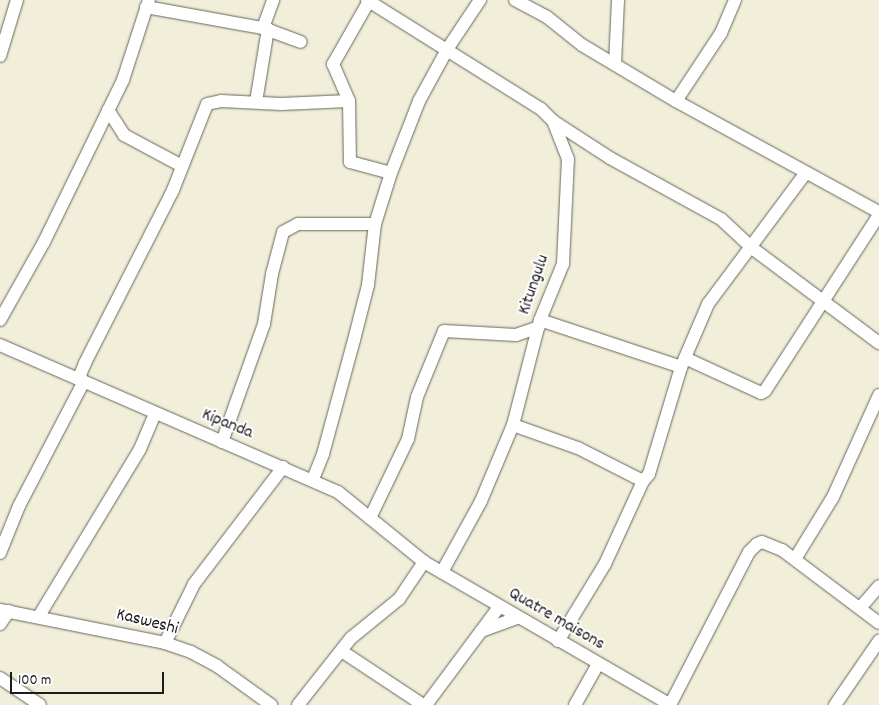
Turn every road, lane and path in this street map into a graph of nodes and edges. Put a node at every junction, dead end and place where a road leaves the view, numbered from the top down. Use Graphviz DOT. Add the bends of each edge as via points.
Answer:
graph roads {
  1 [pos="17,0"];
  2 [pos="273,0"];
  3 [pos="480,0"];
  4 [pos="515,0"];
  5 [pos="618,0"];
  6 [pos="735,0"];
  7 [pos="368,1"];
  8 [pos="147,4"];
  9 [pos="266,28"];
  10 [pos="3,32"];
  11 [pos="301,42"];
  12 [pos="448,48"];
  13 [pos="0,56"];
  14 [pos="614,64"];
  15 [pos="349,101"];
  16 [pos="676,101"];
  17 [pos="256,102"];
  18 [pos="108,110"];
  19 [pos="553,121"];
  20 [pos="578,137"];
  21 [pos="566,153"];
  22 [pos="182,166"];
  23 [pos="391,173"];
  24 [pos="805,174"];
  25 [pos="879,214"];
  26 [pos="375,224"];
  27 [pos="752,248"];
  28 [pos="821,301"];
  29 [pos="0,320"];
  30 [pos="540,324"];
  31 [pos="879,343"];
  32 [pos="0,344"];
  33 [pos="683,363"];
  34 [pos="83,383"];
  35 [pos="879,395"];
  36 [pos="155,414"];
  37 [pos="513,425"];
  38 [pos="222,442"];
  39 [pos="283,467"];
  40 [pos="313,480"];
  41 [pos="643,482"];
  42 [pos="370,518"];
  43 [pos="0,553"];
  44 [pos="795,560"];
  45 [pos="424,562"];
  46 [pos="442,572"];
  47 [pos="879,586"];
  48 [pos="498,607"];
  49 [pos="860,608"];
  50 [pos="4,611"];
  51 [pos="39,616"];
  52 [pos="516,618"];
  53 [pos="879,623"];
  54 [pos="0,624"];
  55 [pos="481,631"];
  56 [pos="558,641"];
  57 [pos="879,641"];
  58 [pos="165,644"];
  59 [pos="343,652"];
  60 [pos="598,664"];
  61 [pos="0,678"];
  62 [pos="40,705"];
  63 [pos="271,705"];
  64 [pos="298,705"];
  65 [pos="424,705"];
  66 [pos="575,705"];
  67 [pos="670,705"];
  68 [pos="835,705"];
  1 -- 10 [label="street"];
  2 -- 9 [label="street"];
  3 -- 12 [label="street"];
  4 -- 14 [label="street" via="547,17 582,45"];
  5 -- 14 [label="street"];
  6 -- 16 [label="street" via="721,34"];
  7 -- 12 [label="street, Kitungulu"];
  7 -- 15 [label="street" via="333,64"];
  8 -- 9 [label="street"];
  8 -- 18 [label="street" via="132,58"];
  9 -- 11 [label="street"];
  9 -- 17 [label="street"];
  10 -- 13 [label="street"];
  12 -- 19 [label="street, Kitungulu" via="541,109"];
  12 -- 23 [label="street" via="419,101"];
  14 -- 16 [label="street"];
  15 -- 17 [label="street"];
  15 -- 23 [label="street" via="350,162"];
  16 -- 24 [label="street"];
  17 -- 22 [label="street" via="206,104"];
  18 -- 22 [label="street" via="124,135"];
  18 -- 29 [label="street" via="44,242"];
  19 -- 20 [label="street"];
  19 -- 21 [label="street, Kitungulu"];
  20 -- 21 [label="street"];
  20 -- 27 [label="street" via="721,219"];
  21 -- 30 [label="street, Kitungulu" via="567,222 563,264"];
  22 -- 34 [label="street" via="174,190 85,363 80,374"];
  23 -- 26 [label="street"];
  24 -- 25 [label="street"];
  24 -- 27 [label="street"];
  25 -- 28 [label="street"];
  26 -- 38 [label="street" via="298,224 283,232 264,324"];
  26 -- 40 [label="street" via="366,294"];
  27 -- 28 [label="street"];
  27 -- 33 [label="street" via="708,304"];
  28 -- 31 [label="street"];
  28 -- 33 [label="street" via="808,327 765,391 760,393"];
  30 -- 33 [label="street"];
  30 -- 37 [label="street, Kitungulu"];
  30 -- 42 [label="street" via="516,335 444,331 417,397 408,439"];
  32 -- 34 [label="street, Kipanda"];
  33 -- 41 [label="street" via="652,467"];
  34 -- 36 [label="street, Kipanda"];
  34 -- 43 [label="street" via="19,506"];
  35 -- 44 [label="street" via="833,497"];
  36 -- 38 [label="street, Kipanda"];
  36 -- 51 [label="street" via="140,449"];
  37 -- 41 [label="street" via="578,448"];
  37 -- 46 [label="street, Kitungulu" via="481,501"];
  38 -- 39 [label="street, Kipanda"];
  39 -- 40 [label="street, Kipanda"];
  39 -- 58 [label="street" via="194,584"];
  40 -- 42 [label="street, Kipanda" via="354,502"];
  41 -- 56 [label="street" via="604,564"];
  42 -- 45 [label="street, Kipanda"];
  44 -- 49 [label="street"];
  44 -- 67 [label="street" via="762,542 751,549"];
  45 -- 46 [label="street, Quatre maisons"];
  45 -- 59 [label="street" via="392,607 351,638"];
  46 -- 48 [label="street, Quatre maisons"];
  47 -- 49 [label="street"];
  48 -- 52 [label="street, Quatre maisons"];
  48 -- 55 [label="street"];
  49 -- 53 [label="street"];
  50 -- 51 [label="street, Kasweshi"];
  50 -- 54 [label="street"];
  51 -- 58 [label="street, Kasweshi"];
  52 -- 55 [label="street"];
  52 -- 56 [label="street, Quatre maisons"];
  55 -- 65 [label="street"];
  56 -- 60 [label="street, Quatre maisons"];
  57 -- 68 [label="street"];
  58 -- 63 [label="street, Kasweshi" via="217,666"];
  59 -- 64 [label="street"];
  59 -- 65 [label="street"];
  60 -- 66 [label="street"];
  60 -- 67 [label="street, Quatre maisons"];
  61 -- 62 [label="street"];
}
